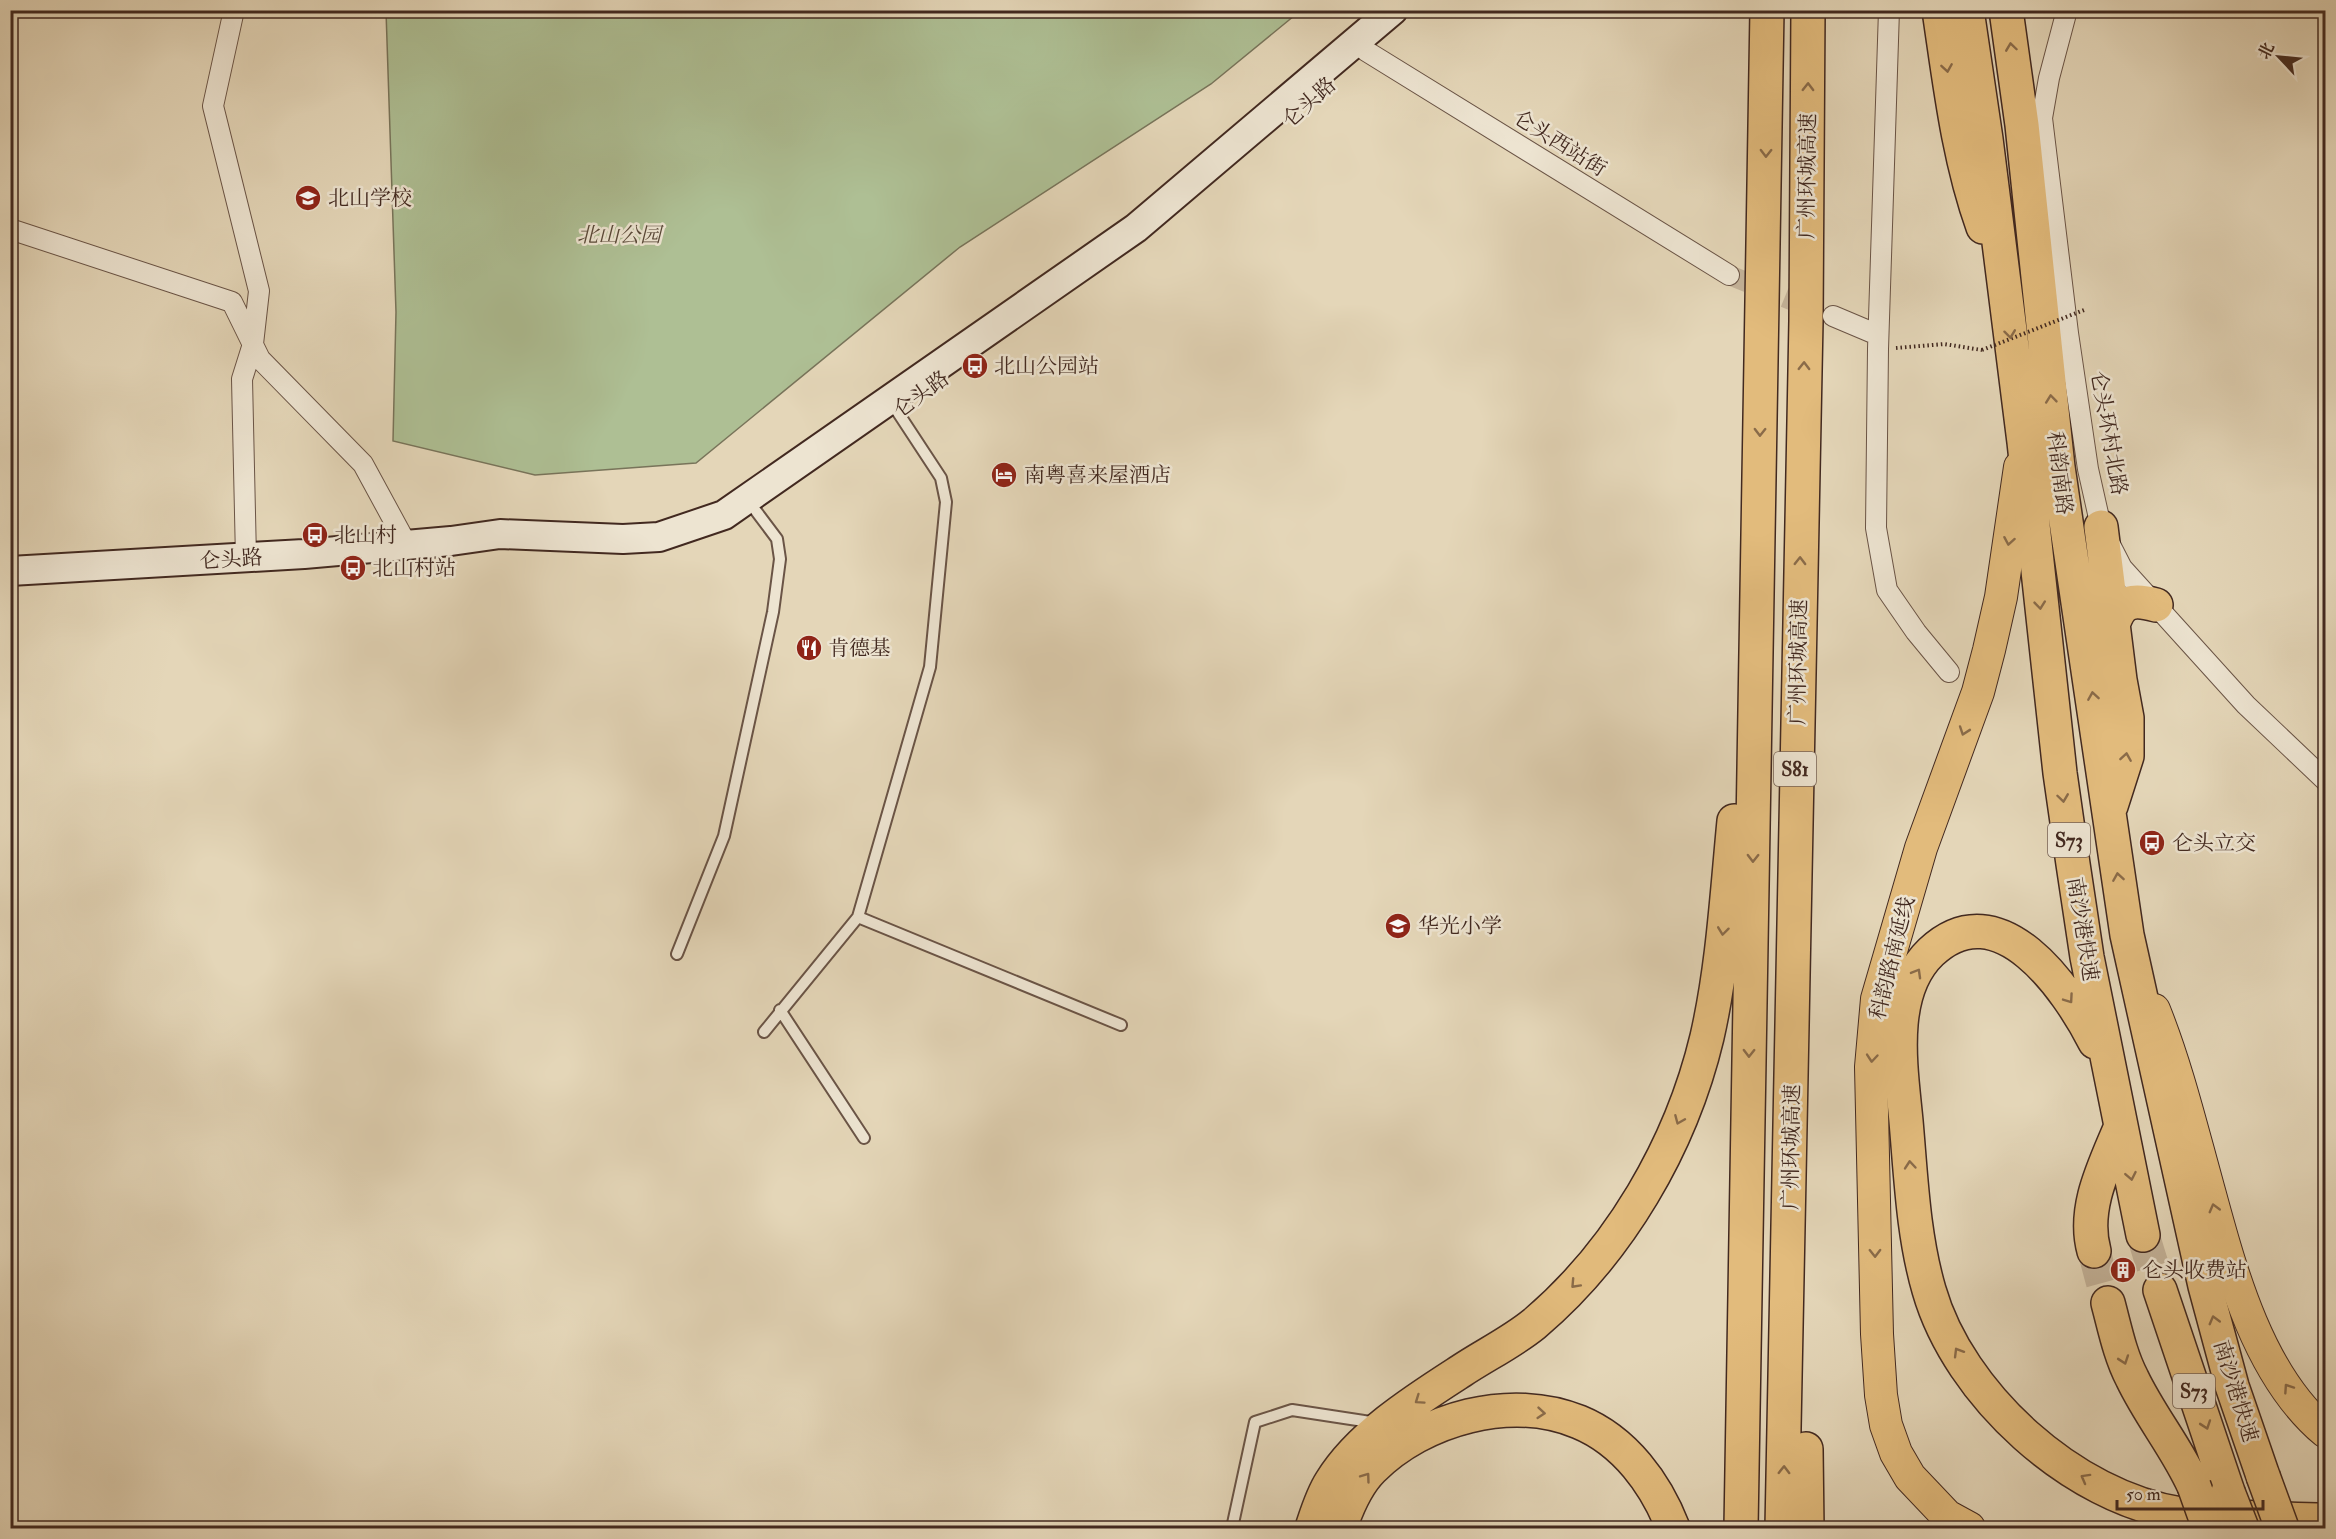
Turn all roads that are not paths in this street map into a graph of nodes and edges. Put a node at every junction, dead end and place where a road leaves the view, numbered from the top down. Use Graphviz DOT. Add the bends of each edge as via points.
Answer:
graph roads {
  1 [pos="234,10"];
  2 [pos="1393,10"];
  3 [pos="1413,10"];
  4 [pos="1767,10"];
  5 [pos="1808,10"];
  6 [pos="1889,10"];
  7 [pos="1939,10"];
  8 [pos="1967,10"];
  9 [pos="2006,10"];
  10 [pos="2067,10"];
  11 [pos="1366,51"];
  12 [pos="10,229"];
  13 [pos="1729,275"];
  14 [pos="2003,276"];
  15 [pos="1833,316"];
  16 [pos="1878,342"];
  17 [pos="253,344"];
  18 [pos="897,411"];
  19 [pos="2024,442"];
  20 [pos="756,511"];
  21 [pos="2101,527"];
  22 [pos="451,541"];
  23 [pos="407,545"];
  24 [pos="246,558"];
  25 [pos="10,571"];
  26 [pos="1756,580"];
  27 [pos="2156,605"];
  28 [pos="2114,622"];
  29 [pos="1949,672"];
  30 [pos="2325,781"];
  31 [pos="2108,813"];
  32 [pos="1794,822"];
  33 [pos="858,917"];
  34 [pos="2127,935"];
  35 [pos="677,954"];
  36 [pos="780,1010"];
  37 [pos="1121,1025"];
  38 [pos="764,1032"];
  39 [pos="2110,1070"];
  40 [pos="2121,1126"];
  41 [pos="864,1138"];
  42 [pos="2143,1234"];
  43 [pos="2094,1251"];
  44 [pos="2160,1290"];
  45 [pos="2108,1303"];
  46 [pos="1386,1425"];
  47 [pos="2325,1432"];
  48 [pos="2325,1520"];
  49 [pos="1231,1527"];
  50 [pos="1312,1528"];
  51 [pos="1340,1528"];
  52 [pos="1673,1528"];
  53 [pos="1741,1528"];
  54 [pos="1782,1528"];
  55 [pos="1807,1528"];
  56 [pos="1969,1528"];
  57 [pos="2209,1528"];
  58 [pos="2242,1528"];
  59 [pos="2282,1528"];
  1 -- 17 [label="street" via="213,106 259,291"];
  2 -- 22 [label="street, 仑头路" via="1136,228 724,515 659,537 500,534"];
  3 -- 11 [label="street, 仑头路"];
  4 -- 26 [label="highway, 广州环城高速 / S81, one-way"];
  32 -- 5 [label="highway, 广州环城高速 / S81, one-way" via="1806,321"];
  6 -- 16 [label="street"];
  7 -- 14 [label="highway, one-way" via="1970,191"];
  8 -- 14 [label="highway, 科韵南路"];
  31 -- 9 [label="highway, 科韵南路, one-way" via="2058,467"];
  10 -- 21 [label="street, 仑头环村北路" via="2042,118 2068,333 2088,469"];
  11 -- 13 [label="street, 仑头西站街"];
  11 -- 18 [label="street, 仑头路" via="1161,227"];
  12 -- 17 [label="street" via="232,302"];
  14 -- 19 [label="highway, 科韵南路, one-way"];
  15 -- 16 [label="street"];
  16 -- 29 [label="street" via="1876,528 1887,590"];
  17 -- 23 [label="street" via="260,358 363,464"];
  17 -- 24 [label="street" via="242,380"];
  18 -- 20 [label="street, 仑头路"];
  18 -- 33 [label="lane" via="940,478 946,502 930,667"];
  19 -- 39 [label="highway, 南沙港快速 / S73, one-way" via="2060,773 2086,957"];
  19 -- 56 [label="main road, 科韵路南延线, one-way" via="2001,597 1989,650 1978,692 1921,848 1877,999 1871,1067 1877,1334 1886,1425 1910,1477 1947,1516"];
  20 -- 22 [label="street, 仑头路" via="718,531 643,551 562,553 486,548"];
  20 -- 35 [label="lane" via="777,539 780,559 773,612 724,836"];
  21 -- 27 [label="street, 仑头环村北路" via="2122,568"];
  21 -- 28 [label="highway"];
  22 -- 23 [label="street, 仑头路"];
  23 -- 24 [label="street, 仑头路"];
  24 -- 25 [label="street, 仑头路"];
  26 -- 46 [label="highway, one-way" via="1713,1004 1696,1073 1670,1141 1616,1233 1561,1300 1532,1326"];
  26 -- 53 [label="highway, 广州环城高速 / S81, one-way"];
  27 -- 28 [label="highway" via="2139,600 2126,602"];
  27 -- 30 [label="street, 仑头环村北路" via="2246,705"];
  31 -- 28 [label="highway, one-way" via="2123,774 2128,737"];
  34 -- 31 [label="highway, 科韵南路, one-way"];
  54 -- 32 [label="highway, 广州环城高速 / S81, one-way"];
  32 -- 55 [label="highway"];
  33 -- 36 [label="lane"];
  33 -- 37 [label="lane"];
  47 -- 34 [label="main road, one-way" via="2289,1392 2249,1317 2218,1224 2172,1056"];
  59 -- 34 [label="highway, 南沙港快速 / S73, one-way, bridge" via="2232,1386 2205,1286"];
  36 -- 38 [label="lane"];
  36 -- 41 [label="lane"];
  39 -- 40 [label="highway, 南沙港快速 / S73"];
  48 -- 39 [label="highway, one-way" via="2182,1515 2110,1491 2076,1473 2016,1426 1971,1373 1941,1322 1929,1292 1920,1250 1902,1076 1902,1017 1907,993 1918,971 1931,952 1966,934 1987,933 2008,939 2025,949 2055,981"];
  40 -- 42 [label="highway, 南沙港快速 / S73, one-way"];
  40 -- 43 [label="highway" via="2090,1214 2089,1234"];
  44 -- 58 [label="highway, 南沙港快速 / S73, one-way, bridge"];
  45 -- 57 [label="highway, one-way, bridge" via="2124,1361 2178,1451"];
  46 -- 49 [label="lane" via="1292,1410 1255,1422"];
  46 -- 50 [label="highway" via="1331,1482"];
  51 -- 52 [label="highway, one-way" via="1349,1501 1370,1470 1399,1445 1457,1419 1518,1411 1580,1422 1607,1438 1632,1459 1650,1482"];
}
